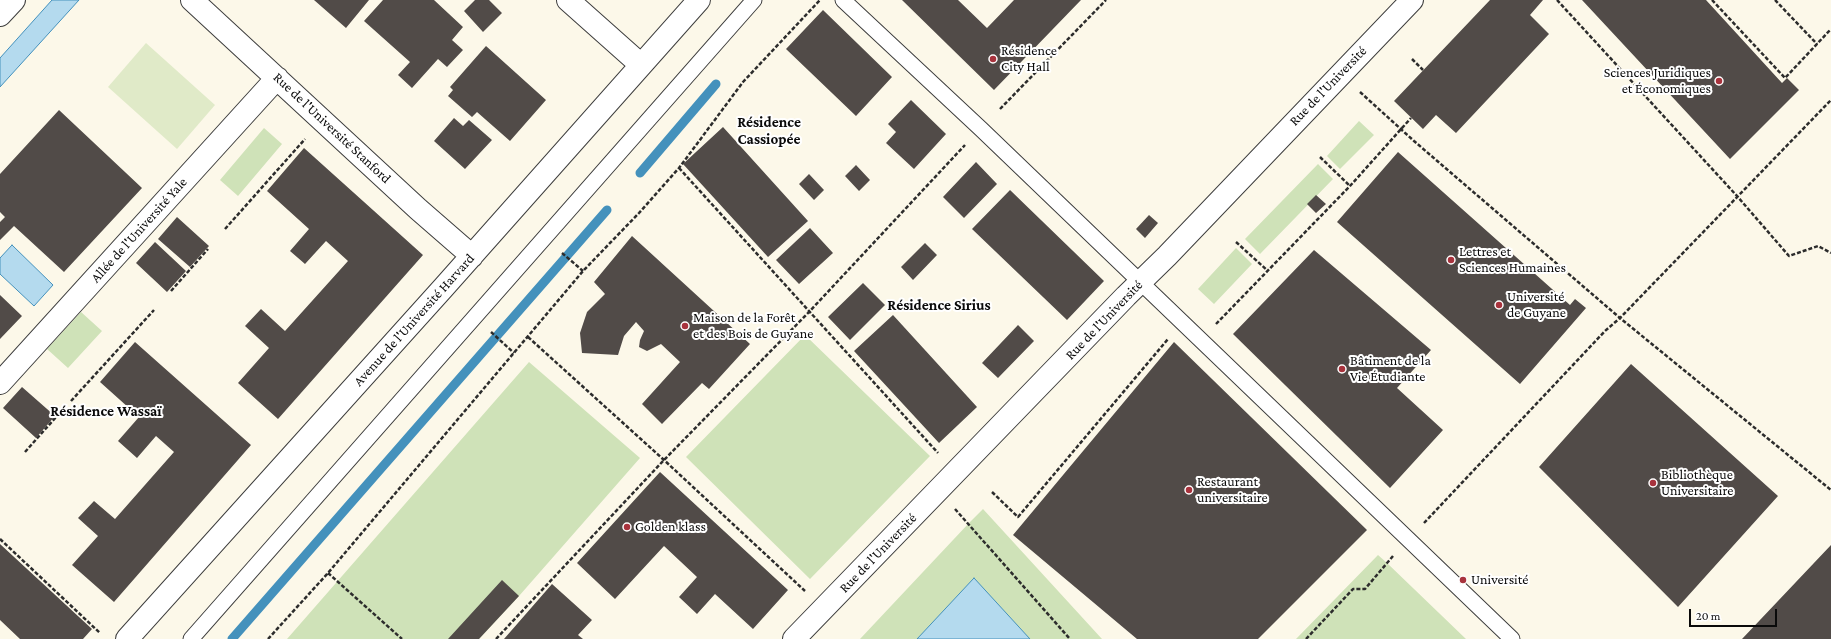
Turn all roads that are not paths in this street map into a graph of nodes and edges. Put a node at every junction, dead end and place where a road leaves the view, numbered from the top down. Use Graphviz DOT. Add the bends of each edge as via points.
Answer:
graph roads {
  1 [pos="14,0"];
  2 [pos="192,0"];
  3 [pos="568,0"];
  4 [pos="699,0"];
  5 [pos="754,0"];
  6 [pos="843,0"];
  7 [pos="1412,0"];
  8 [pos="0,15"];
  9 [pos="641,66"];
  10 [pos="277,78"];
  11 [pos="472,256"];
  12 [pos="1141,282"];
  13 [pos="0,383"];
  14 [pos="127,639"];
  15 [pos="191,639"];
  16 [pos="794,639"];
  17 [pos="1512,639"];
  1 -- 8 [label="street"];
  2 -- 10 [label="street, Rue de l'Université Stanford"];
  3 -- 9 [label="street"];
  4 -- 9 [label="street, Avenue de l'Université Harvard"];
  5 -- 15 [label="lane"];
  6 -- 12 [label="lane"];
  7 -- 12 [label="street, Rue de l'Université"];
  9 -- 11 [label="street, Avenue de l'Université Harvard"];
  10 -- 11 [label="street, Rue de l'Université Stanford"];
  10 -- 13 [label="street, Allée de l'Université Yale"];
  11 -- 14 [label="street, Avenue de l'Université Harvard"];
  12 -- 16 [label="street, Rue de l'Université"];
  12 -- 17 [label="lane"];
}
